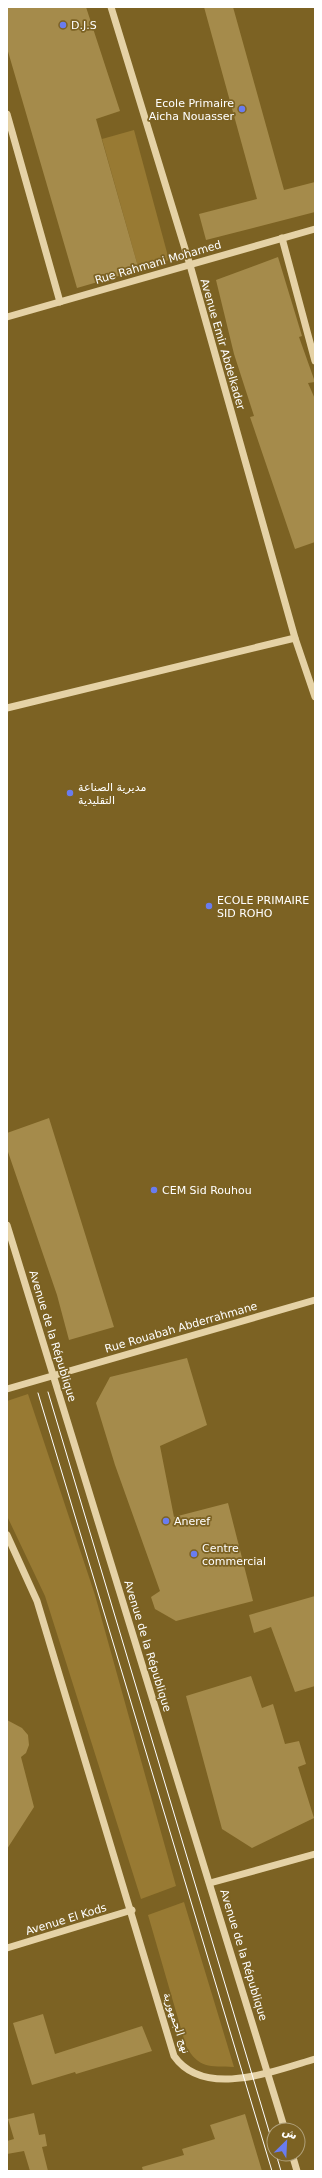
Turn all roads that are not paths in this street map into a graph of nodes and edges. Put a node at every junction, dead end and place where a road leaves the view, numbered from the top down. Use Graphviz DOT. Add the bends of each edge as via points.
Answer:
graph roads {
  1 [pos="111,7"];
  2 [pos="7,114"];
  3 [pos="315,229"];
  4 [pos="282,238"];
  5 [pos="190,265"];
  6 [pos="60,302"];
  7 [pos="7,317"];
  8 [pos="315,361"];
  9 [pos="295,638"];
  10 [pos="313,684"];
  11 [pos="315,697"];
  12 [pos="7,708"];
  13 [pos="7,1225"];
  14 [pos="315,1300"];
  15 [pos="53,1376"];
  16 [pos="7,1389"];
  17 [pos="7,1535"];
  18 [pos="315,1854"];
  19 [pos="210,1883"];
  20 [pos="132,1910"];
  21 [pos="7,1948"];
  22 [pos="315,2059"];
  23 [pos="268,2072"];
  24 [pos="283,2122"];
  1 -- 5 [label="street, Avenue Emir Abdelkader"];
  2 -- 6 [label="street"];
  3 -- 4 [label="street, Rue Rahmani Mohamed"];
  4 -- 5 [label="street, Rue Rahmani Mohamed"];
  4 -- 8 [label="street"];
  5 -- 6 [label="street, Rue Rahmani Mohamed"];
  5 -- 9 [label="street, Avenue Emir Abdelkader"];
  6 -- 7 [label="street, Rue Rahmani Mohamed"];
  9 -- 10 [label="street, Avenue Emir Abdelkader"];
  9 -- 12 [label="street"];
  10 -- 11 [label="street, Avenue Emir Abdelkader"];
  13 -- 15 [label="street, Avenue de la République"];
  14 -- 15 [label="street, Rue Rouabah Abderrahmane"];
  15 -- 16 [label="street, Rue Rouabah Abderrahmane"];
  15 -- 19 [label="street, Avenue de la République"];
  17 -- 20 [label="street, نهج الجمهورية" via="37,1601"];
  18 -- 19 [label="street"];
  19 -- 23 [label="street, Avenue de la République"];
  20 -- 21 [label="street, Avenue El Kods"];
  20 -- 23 [label="street, نهج الجمهورية" via="174,2056 181,2066 190,2073 204,2078 222,2080"];
  22 -- 23 [label="street, نهج الجمهورية"];
  23 -- 24 [label="street"];
}
